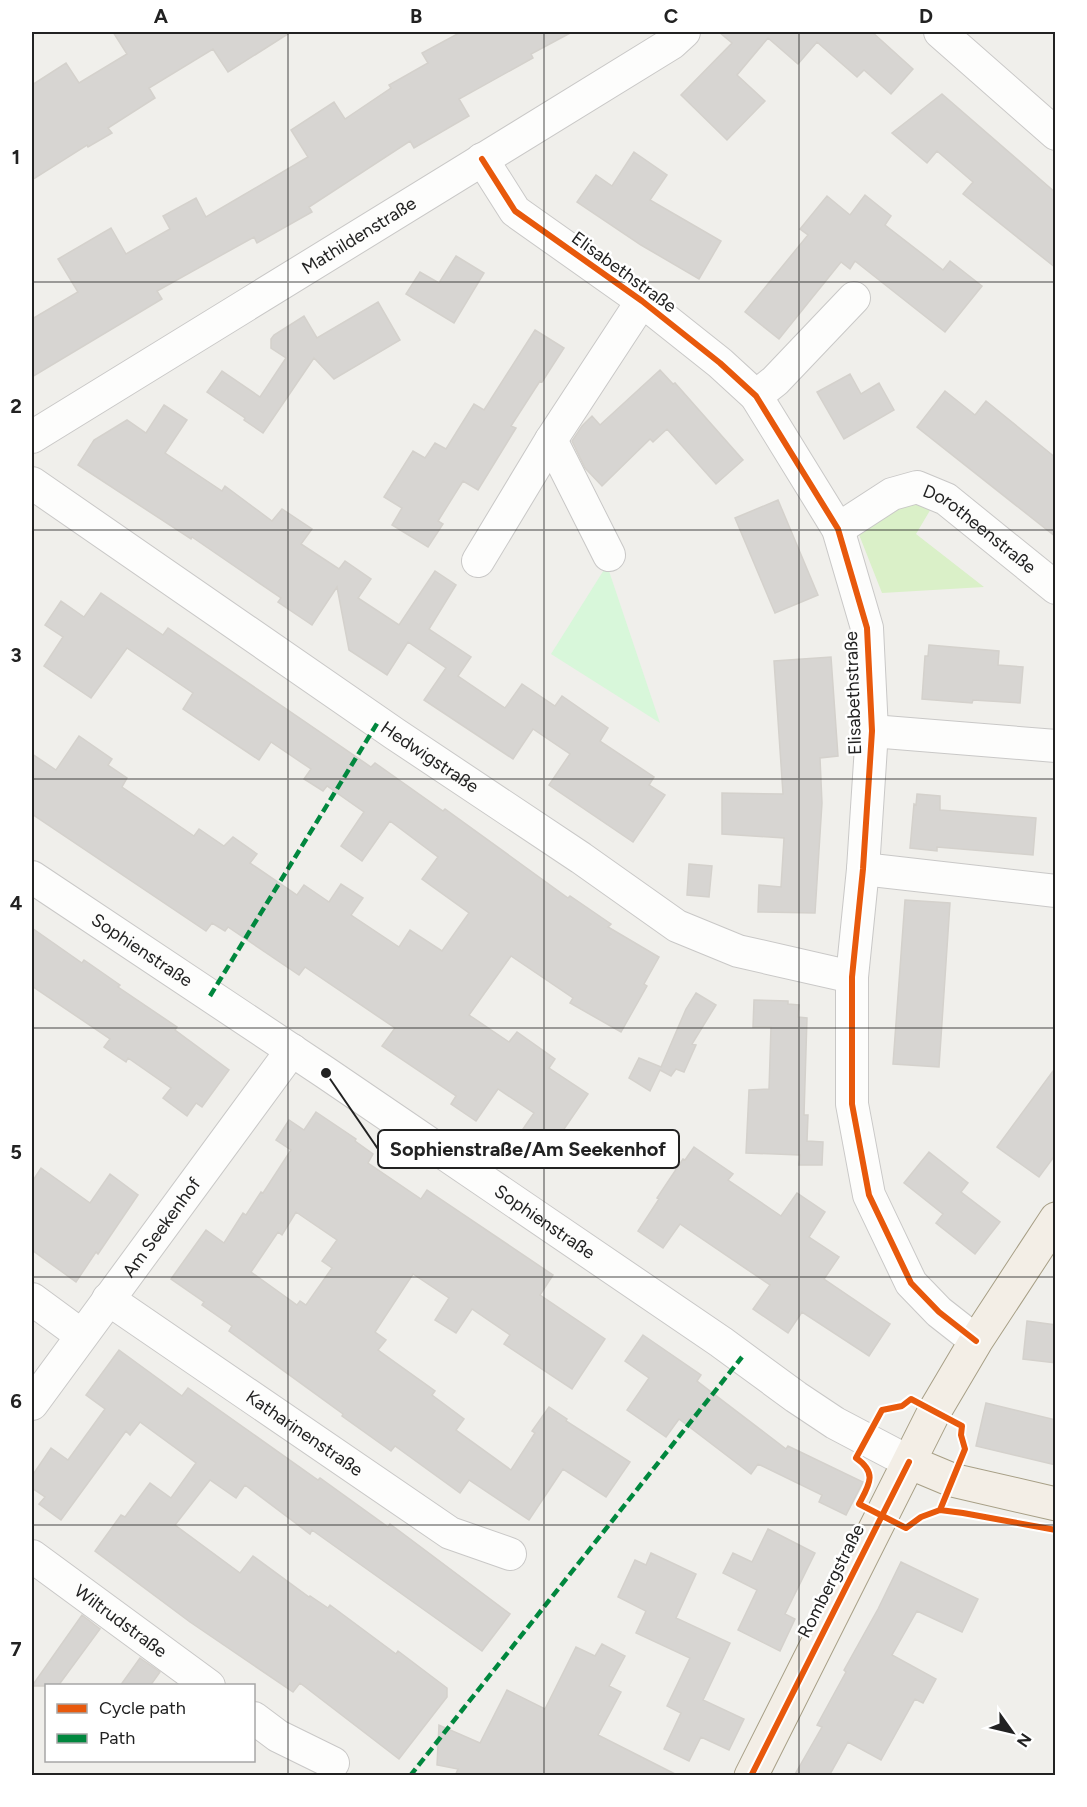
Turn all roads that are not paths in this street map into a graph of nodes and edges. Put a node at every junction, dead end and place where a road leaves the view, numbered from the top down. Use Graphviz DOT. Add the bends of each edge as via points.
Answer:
graph roads {
  1 [pos="684,32"];
  2 [pos="940,32"];
  3 [pos="1056,134"];
  4 [pos="482,159"];
  5 [pos="854,298"];
  6 [pos="642,301"];
  7 [pos="756,396"];
  8 [pos="32,437"];
  9 [pos="551,440"];
  10 [pos="32,483"];
  11 [pos="838,529"];
  12 [pos="609,555"];
  13 [pos="478,561"];
  14 [pos="1056,588"];
  15 [pos="872,731"];
  16 [pos="1056,746"];
  17 [pos="863,869"];
  18 [pos="32,877"];
  19 [pos="1056,891"];
  20 [pos="852,977"];
  21 [pos="292,1050"];
  22 [pos="1056,1219"];
  23 [pos="32,1299"];
  24 [pos="108,1299"];
  25 [pos="81,1335"];
  26 [pos="976,1341"];
  27 [pos="32,1404"];
  28 [pos="909,1462"];
  29 [pos="1056,1504"];
  30 [pos="510,1554"];
  31 [pos="32,1556"];
  32 [pos="206,1684"];
  33 [pos="255,1719"];
  34 [pos="333,1763"];
  35 [pos="751,1776"];
  1 -- 4 [label="street, Mathildenstraße"];
  2 -- 3 [label="street"];
  4 -- 6 [label="street, Elisabethstraße" via="515,211"];
  4 -- 8 [label="street, Mathildenstraße"];
  5 -- 7 [label="street"];
  6 -- 7 [label="street, Elisabethstraße"];
  6 -- 9 [label="street, Elisabethstraße"];
  7 -- 11 [label="street, Elisabethstraße"];
  9 -- 12 [label="street"];
  9 -- 13 [label="street, Elisabethstraße"];
  10 -- 20 [label="street, Hedwigstraße" via="677,926 738,951"];
  11 -- 14 [label="street, Dorotheenstraße" via="892,494 917,487 946,499"];
  11 -- 15 [label="street, Elisabethstraße" via="867,628"];
  15 -- 16 [label="street, Elisabethstraße"];
  15 -- 17 [label="street, Elisabethstraße"];
  17 -- 19 [label="street"];
  17 -- 20 [label="street, Elisabethstraße"];
  18 -- 21 [label="street, Sophienstraße"];
  20 -- 26 [label="street, Elisabethstraße" via="852,1104 869,1195 911,1283"];
  21 -- 24 [label="street, Am Seekenhof"];
  21 -- 28 [label="street, Sophienstraße" via="796,1397"];
  22 -- 26 [label="main road, Rombergstraße"];
  23 -- 25 [label="street"];
  24 -- 25 [label="street, Am Seekenhof"];
  24 -- 30 [label="street, Katharinenstraße" via="450,1533"];
  25 -- 27 [label="street, Am Seekenhof"];
  26 -- 28 [label="main road, Rombergstraße"];
  28 -- 29 [label="main road" via="952,1480"];
  28 -- 35 [label="main road, Rombergstraße"];
  31 -- 32 [label="street, Wiltrudstraße"];
  33 -- 34 [label="street" via="278,1736"];
}
